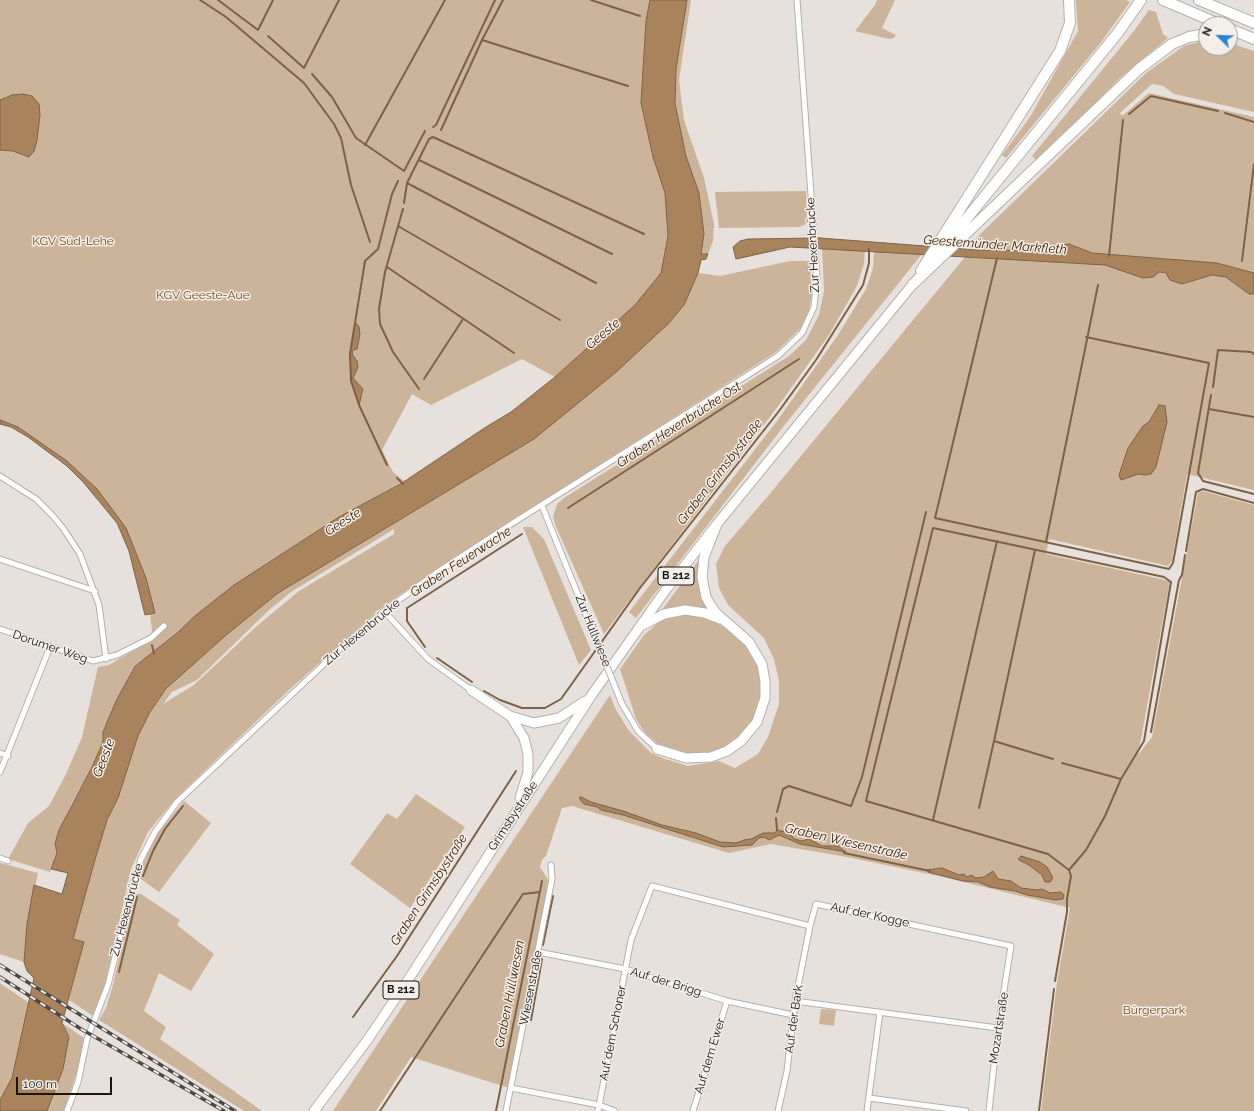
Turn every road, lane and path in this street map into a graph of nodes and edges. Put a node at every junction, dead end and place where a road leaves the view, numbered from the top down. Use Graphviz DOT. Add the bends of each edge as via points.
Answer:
graph roads {
  1 [pos="797,0"];
  2 [pos="1069,0"];
  3 [pos="1141,0"];
  4 [pos="1163,0"];
  5 [pos="1199,0"];
  6 [pos="1200,16"];
  7 [pos="1254,23"];
  8 [pos="1238,32"];
  9 [pos="1198,36"];
  10 [pos="1238,38"];
  11 [pos="1254,40"];
  12 [pos="949,240"];
  13 [pos="913,284"];
  14 [pos="0,476"];
  15 [pos="542,506"];
  16 [pos="717,524"];
  17 [pos="0,559"];
  18 [pos="95,591"];
  19 [pos="384,611"];
  20 [pos="725,621"];
  21 [pos="164,626"];
  22 [pos="0,629"];
  23 [pos="637,630"];
  24 [pos="50,647"];
  25 [pos="106,659"];
  26 [pos="470,690"];
  27 [pos="591,696"];
  28 [pos="510,716"];
  29 [pos="657,749"];
  30 [pos="0,753"];
  31 [pos="8,756"];
  32 [pos="0,772"];
  33 [pos="515,813"];
  34 [pos="0,858"];
  35 [pos="8,861"];
  36 [pos="551,865"];
  37 [pos="810,926"];
  38 [pos="1012,946"];
  39 [pos="538,952"];
  40 [pos="625,969"];
  41 [pos="727,1001"];
  42 [pos="795,1001"];
  43 [pos="880,1012"];
  44 [pos="793,1015"];
  45 [pos="998,1028"];
  46 [pos="511,1088"];
  47 [pos="869,1098"];
  48 [pos="599,1108"];
  49 [pos="67,1111"];
  50 [pos="314,1111"];
  51 [pos="506,1111"];
  52 [pos="616,1111"];
  53 [pos="693,1111"];
  54 [pos="778,1111"];
  55 [pos="867,1111"];
  56 [pos="966,1111"];
  57 [pos="989,1111"];
  1 -- 15 [label="street, Zur Hexenbrücke" via="817,285 814,307 802,333 778,356"];
  2 -- 12 [label="highway" via="1070,23 1060,51"];
  3 -- 12 [label="highway" via="1117,34"];
  4 -- 6 [label="highway"];
  5 -- 7 [label="highway"];
  8 -- 11 [label="highway"];
  9 -- 12 [label="highway" via="1181,39 1152,58"];
  10 -- 11 [label="highway"];
  12 -- 13 [label="highway"];
  13 -- 16 [label="highway, B 212"];
  14 -- 18 [label="street" via="36,499 63,528 80,554"];
  15 -- 19 [label="street, Zur Hexenbrücke" via="439,571"];
  15 -- 29 [label="street, Zur Hüllwiese, bridge" via="622,704 638,731"];
  16 -- 20 [label="highway" via="704,557 702,577 709,602"];
  16 -- 23 [label="highway, Grimsbystraße / B 212"];
  17 -- 18 [label="street"];
  18 -- 25 [label="street"];
  19 -- 26 [label="street" via="428,659"];
  19 -- 49 [label="street, Zur Hexenbrücke" via="220,760 177,802 155,832 132,884 108,985 87,1039 78,1082"];
  20 -- 23 [label="highway" via="705,613 679,611 654,618"];
  20 -- 29 [label="highway" via="750,642 762,664 765,698 757,722 738,744 711,757 686,758"];
  21 -- 25 [label="street, Dorumer Weg" via="151,638"];
  22 -- 24 [label="street, Dorumer Weg"];
  23 -- 27 [label="highway, Grimsbystraße / B 212"];
  24 -- 25 [label="street, Dorumer Weg" via="93,661"];
  24 -- 31 [label="street"];
  26 -- 28 [label="highway"];
  27 -- 28 [label="highway" via="567,714 551,721 526,722"];
  27 -- 33 [label="highway, Grimsbystraße / B 212"];
  28 -- 33 [label="highway" via="522,734 528,754 526,782"];
  30 -- 31 [label="street"];
  31 -- 32 [label="street"];
  33 -- 50 [label="highway, Grimsbystraße / B 212" via="410,977 366,1042"];
  34 -- 35 [label="street"];
  36 -- 39 [label="street, Wiesenstraße" via="552,879"];
  37 -- 38 [label="street, Auf der Kogge" via="816,904"];
  37 -- 40 [label="street, Auf dem Schoner" via="652,886 631,940"];
  37 -- 42 [label="street, Auf der Bark"];
  38 -- 45 [label="street, Mozartstraße"];
  39 -- 40 [label="street, Auf der Brigg"];
  39 -- 46 [label="street, Wiesenstraße"];
  40 -- 41 [label="street, Auf der Brigg"];
  40 -- 48 [label="street, Auf dem Schoner"];
  41 -- 44 [label="street, Auf der Brigg"];
  41 -- 53 [label="street, Auf dem Ewer"];
  42 -- 43 [label="street"];
  42 -- 44 [label="street, Auf der Bark"];
  43 -- 45 [label="street"];
  43 -- 47 [label="street"];
  44 -- 54 [label="street, Auf der Bark" via="787,1071"];
  45 -- 57 [label="street, Mozartstraße"];
  46 -- 48 [label="street"];
  46 -- 51 [label="street, Wiesenstraße"];
  47 -- 55 [label="street"];
  47 -- 56 [label="street"];
  48 -- 52 [label="street"];
}
